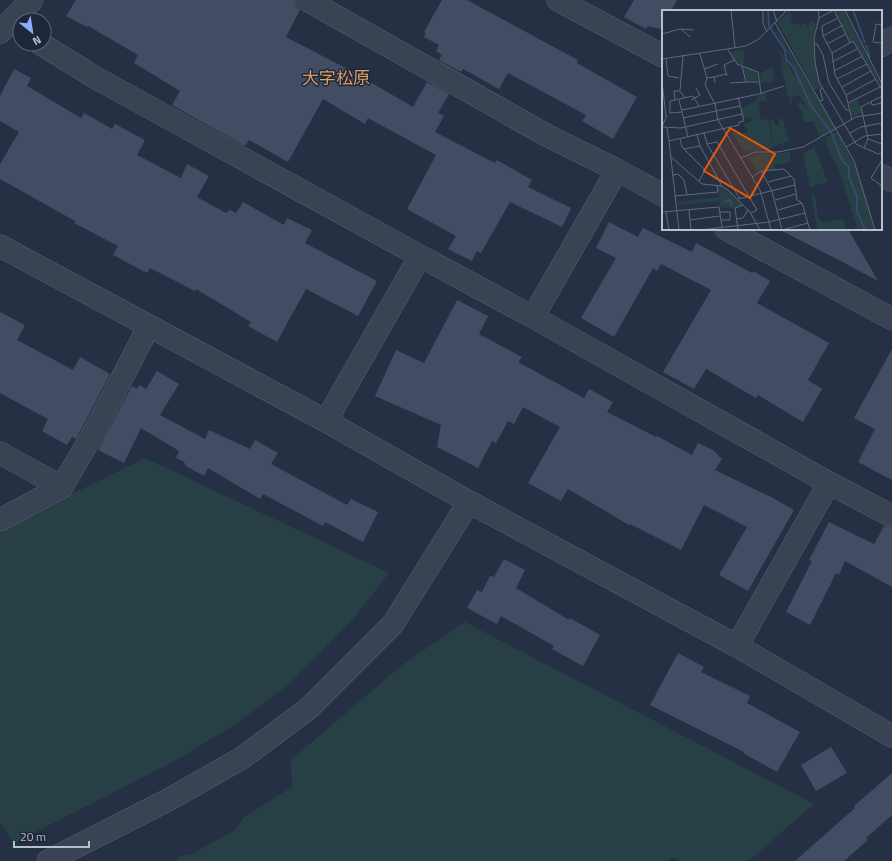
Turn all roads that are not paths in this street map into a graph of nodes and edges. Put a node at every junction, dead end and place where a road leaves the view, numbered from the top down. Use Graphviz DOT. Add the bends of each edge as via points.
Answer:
graph roads {
  1 [pos="32,0"];
  2 [pos="307,0"];
  3 [pos="558,0"];
  4 [pos="7,26"];
  5 [pos="892,38"];
  6 [pos="882,45"];
  7 [pos="52,51"];
  8 [pos="662,55"];
  9 [pos="617,170"];
  10 [pos="882,176"];
  11 [pos="892,181"];
  12 [pos="662,194"];
  13 [pos="728,230"];
  14 [pos="0,246"];
  15 [pos="420,256"];
  16 [pos="533,316"];
  17 [pos="892,320"];
  18 [pos="148,326"];
  19 [pos="326,421"];
  20 [pos="0,453"];
  21 [pos="829,483"];
  22 [pos="62,487"];
  23 [pos="469,502"];
  24 [pos="892,516"];
  25 [pos="0,520"];
  26 [pos="737,646"];
  27 [pos="892,736"];
  28 [pos="48,861"];
  1 -- 4 [label="street"];
  2 -- 9 [label="street" via="548,136"];
  3 -- 8 [label="street"];
  5 -- 6 [label="street"];
  7 -- 15 [label="street" via="96,78"];
  9 -- 12 [label="street"];
  9 -- 16 [label="street"];
  10 -- 11 [label="street"];
  13 -- 17 [label="street"];
  14 -- 18 [label="street"];
  15 -- 16 [label="street"];
  15 -- 19 [label="street"];
  16 -- 21 [label="street"];
  18 -- 19 [label="street"];
  18 -- 22 [label="street"];
  19 -- 23 [label="street"];
  20 -- 22 [label="street"];
  21 -- 24 [label="street"];
  21 -- 26 [label="street"];
  22 -- 25 [label="street"];
  23 -- 26 [label="street"];
  23 -- 28 [label="street" via="393,624 308,709 242,758 168,800"];
  26 -- 27 [label="street"];
}
